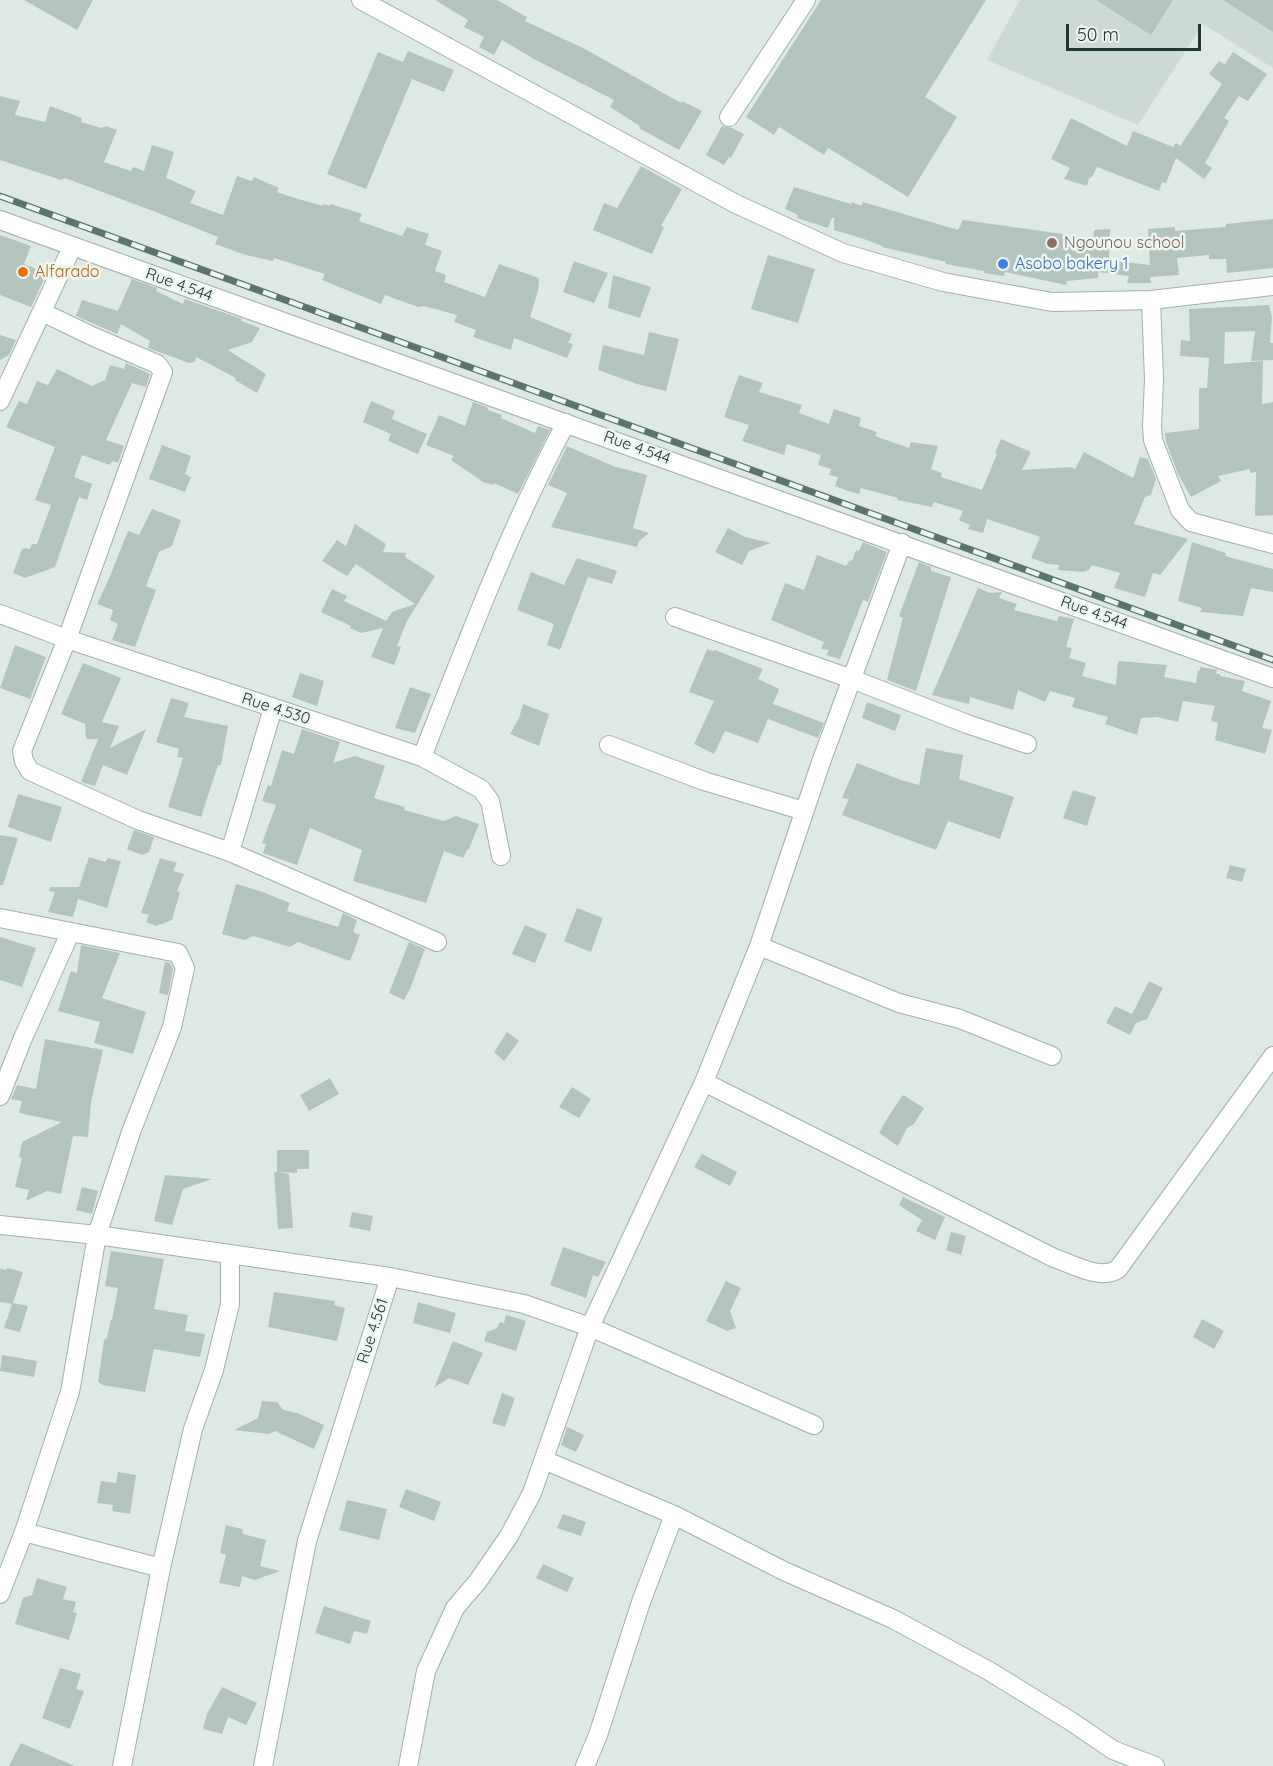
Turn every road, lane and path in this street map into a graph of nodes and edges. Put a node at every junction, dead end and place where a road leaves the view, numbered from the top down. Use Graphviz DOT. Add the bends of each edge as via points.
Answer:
graph roads {
  1 [pos="361,0"];
  2 [pos="806,0"];
  3 [pos="729,117"];
  4 [pos="0,220"];
  5 [pos="72,247"];
  6 [pos="1273,286"];
  7 [pos="1150,300"];
  8 [pos="42,312"];
  9 [pos="0,401"];
  10 [pos="566,423"];
  11 [pos="902,543"];
  12 [pos="1273,544"];
  13 [pos="0,614"];
  14 [pos="675,617"];
  15 [pos="67,639"];
  16 [pos="1273,678"];
  17 [pos="852,679"];
  18 [pos="273,708"];
  19 [pos="1027,744"];
  20 [pos="609,745"];
  21 [pos="422,757"];
  22 [pos="804,811"];
  23 [pos="230,852"];
  24 [pos="501,856"];
  25 [pos="0,918"];
  26 [pos="70,933"];
  27 [pos="437,942"];
  28 [pos="759,946"];
  29 [pos="1052,1056"];
  30 [pos="1273,1056"];
  31 [pos="704,1082"];
  32 [pos="0,1096"];
  33 [pos="0,1225"];
  34 [pos="97,1235"];
  35 [pos="230,1254"];
  36 [pos="390,1277"];
  37 [pos="590,1327"];
  38 [pos="814,1425"];
  39 [pos="544,1460"];
  40 [pos="674,1515"];
  41 [pos="24,1532"];
  42 [pos="161,1568"];
  43 [pos="0,1594"];
  44 [pos="122,1766"];
  45 [pos="263,1766"];
  46 [pos="408,1766"];
  47 [pos="585,1766"];
  48 [pos="1155,1766"];
  1 -- 7 [label="street" via="736,204 843,253 943,282 1052,302"];
  2 -- 3 [label="street"];
  4 -- 5 [label="street, Rue 4.544"];
  5 -- 8 [label="street"];
  5 -- 10 [label="street, Rue 4.544"];
  6 -- 7 [label="street"];
  7 -- 12 [label="street" via="1152,426 1180,510 1191,522"];
  8 -- 9 [label="street"];
  8 -- 15 [label="street" via="157,364 163,372"];
  10 -- 11 [label="street, Rue 4.544"];
  10 -- 21 [label="street" via="500,561"];
  11 -- 16 [label="street, Rue 4.544"];
  11 -- 17 [label="street"];
  13 -- 15 [label="street, Rue 4.530"];
  14 -- 17 [label="street"];
  15 -- 18 [label="street, Rue 4.530"];
  15 -- 23 [label="street" via="22,751 30,771 138,820"];
  17 -- 19 [label="street"];
  17 -- 22 [label="street"];
  18 -- 21 [label="street, Rue 4.530"];
  18 -- 23 [label="street"];
  20 -- 22 [label="street" via="704,781"];
  21 -- 24 [label="street, Rue 4.530" via="481,789 495,817"];
  22 -- 28 [label="street"];
  23 -- 27 [label="street"];
  25 -- 26 [label="street"];
  26 -- 32 [label="street"];
  26 -- 34 [label="street" via="178,953 185,968 172,1027"];
  28 -- 29 [label="street" via="899,1003 960,1019"];
  28 -- 31 [label="street"];
  30 -- 31 [label="street" via="1118,1269 1110,1274 1054,1258"];
  31 -- 37 [label="street"];
  33 -- 34 [label="street, Rue 4.561"];
  34 -- 35 [label="street, Rue 4.561"];
  34 -- 41 [label="street" via="70,1392"];
  35 -- 36 [label="street, Rue 4.561"];
  35 -- 42 [label="street" via="230,1304 214,1370 193,1429"];
  36 -- 37 [label="street" via="524,1304"];
  36 -- 45 [label="street, Rue 4.561" via="307,1541"];
  37 -- 38 [label="street"];
  37 -- 39 [label="street"];
  39 -- 40 [label="street"];
  39 -- 46 [label="street" via="509,1536 455,1608 426,1671"];
  40 -- 47 [label="street"];
  40 -- 48 [label="street" via="783,1571 893,1619 988,1671 1113,1750"];
  41 -- 42 [label="street"];
  41 -- 43 [label="street"];
  42 -- 44 [label="street"];
}
